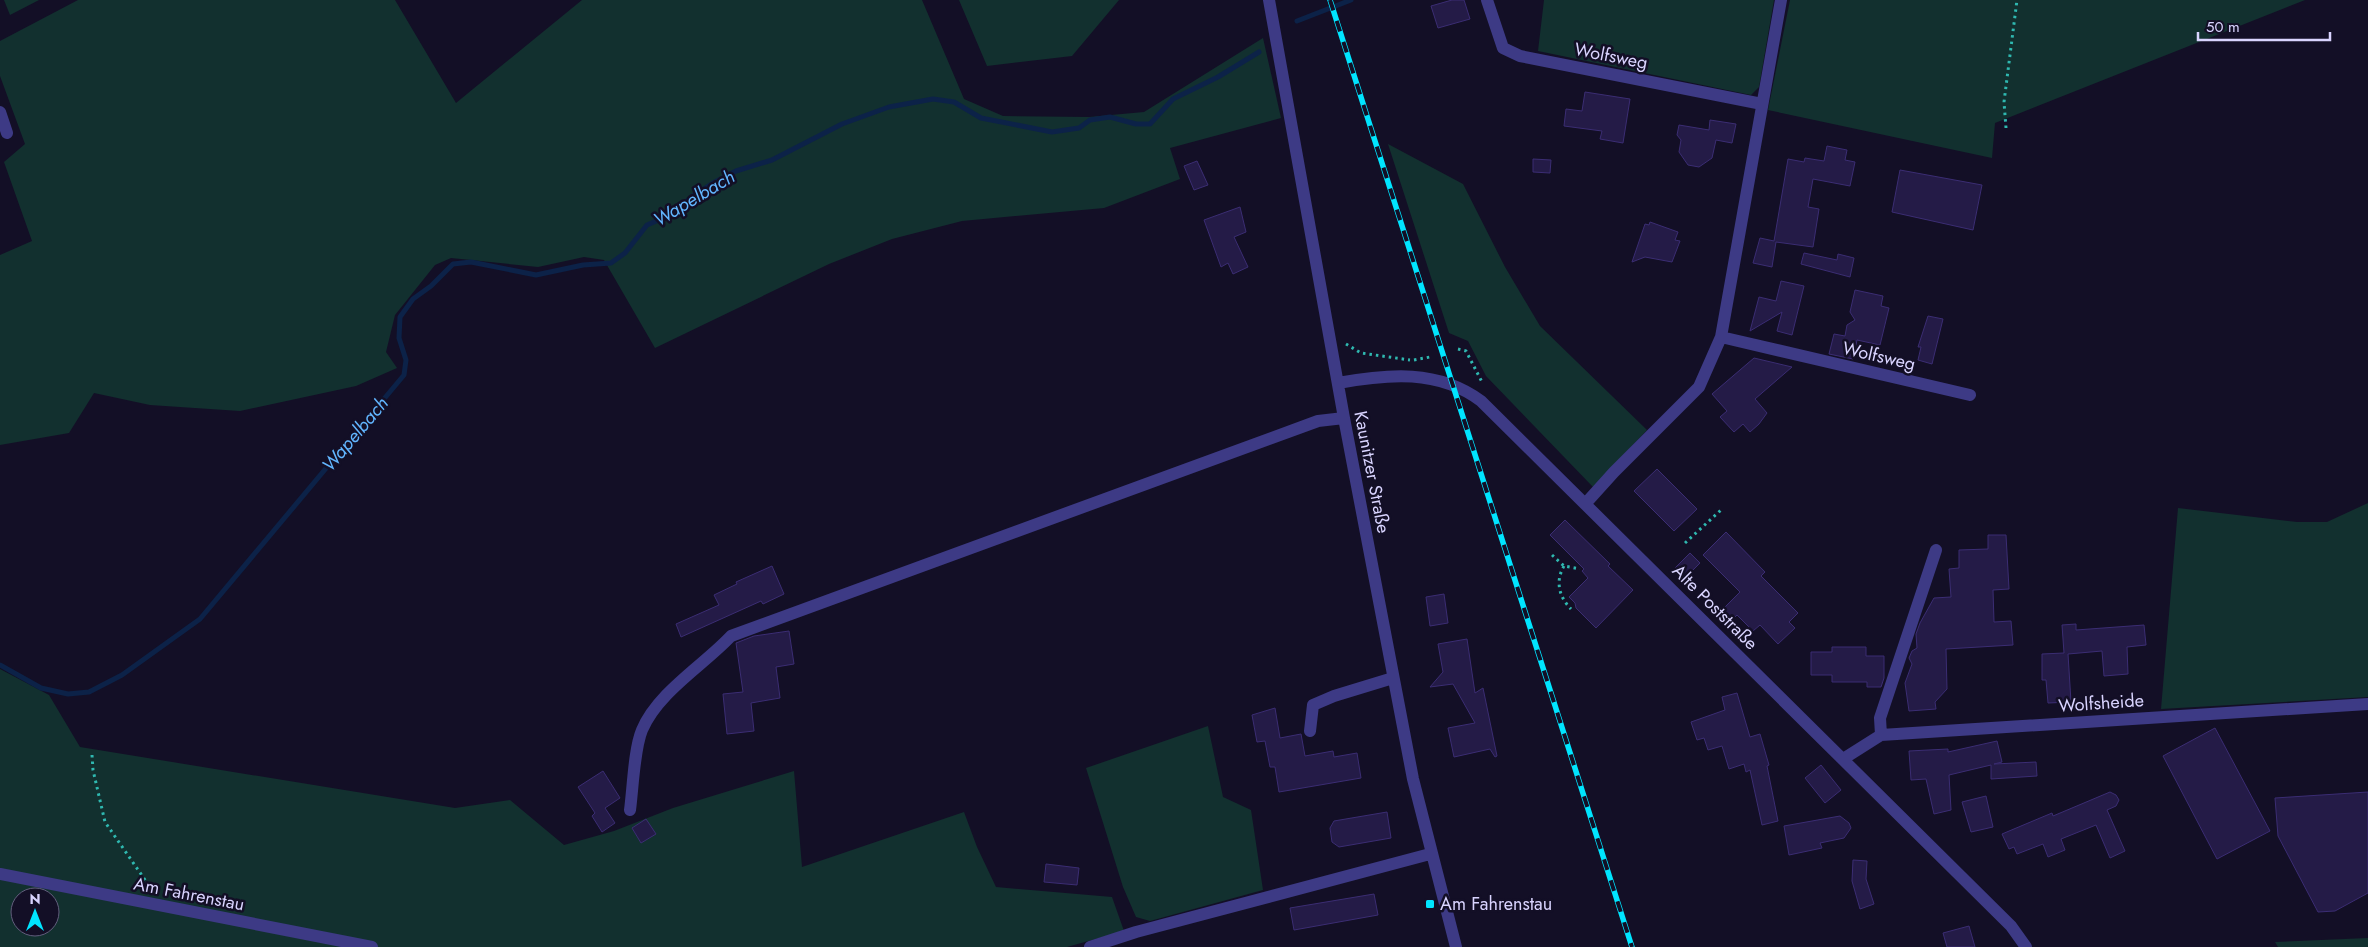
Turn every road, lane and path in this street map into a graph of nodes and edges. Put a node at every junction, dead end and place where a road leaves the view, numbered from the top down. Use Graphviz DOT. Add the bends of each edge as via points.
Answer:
graph roads {
  1 [pos="1269,0"];
  2 [pos="1487,0"];
  3 [pos="1781,0"];
  4 [pos="2017,0"];
  5 [pos="1762,104"];
  6 [pos="1,116"];
  7 [pos="2006,128"];
  8 [pos="7,132"];
  9 [pos="1721,337"];
  10 [pos="1458,349"];
  11 [pos="1430,357"];
  12 [pos="1412,361"];
  13 [pos="1338,383"];
  14 [pos="1483,384"];
  15 [pos="1970,395"];
  16 [pos="1344,418"];
  17 [pos="1586,503"];
  18 [pos="1721,510"];
  19 [pos="1684,543"];
  20 [pos="1936,550"];
  21 [pos="1552,555"];
  22 [pos="1564,566"];
  23 [pos="1580,569"];
  24 [pos="1571,609"];
  25 [pos="1393,678"];
  26 [pos="2368,704"];
  27 [pos="1310,732"];
  28 [pos="1881,735"];
  29 [pos="92,755"];
  30 [pos="1842,759"];
  31 [pos="630,810"];
  32 [pos="1430,854"];
  33 [pos="0,874"];
  34 [pos="164,906"];
  35 [pos="372,947"];
  36 [pos="1090,947"];
  37 [pos="1456,947"];
  38 [pos="2026,947"];
  1 -- 13 [label="street, Kaunitzer Straße"];
  2 -- 5 [label="street, Wolfsweg" via="1503,48 1520,56"];
  3 -- 5 [label="street"];
  4 -- 7 [label="path" via="2004,102"];
  5 -- 9 [label="street"];
  6 -- 8 [label="street"];
  9 -- 15 [label="street, Wolfsweg"];
  9 -- 17 [label="street" via="1699,387"];
  10 -- 14 [label="path" via="1466,351"];
  11 -- 12 [label="path"];
  13 -- 16 [label="street, Kaunitzer Straße"];
  13 -- 17 [label="street, Alte Poststraße" via="1397,375 1440,380 1466,390 1501,419"];
  16 -- 25 [label="street, Kaunitzer Straße"];
  16 -- 31 [label="street" via="1318,421 731,636 682,679 649,718 640,737"];
  17 -- 30 [label="street, Alte Poststraße"];
  18 -- 19 [label="path"];
  20 -- 28 [label="street" via="1880,718"];
  21 -- 22 [label="path"];
  22 -- 23 [label="path"];
  22 -- 24 [label="path" via="1558,578 1563,601"];
  25 -- 27 [label="street" via="1313,705"];
  25 -- 32 [label="street, Kaunitzer Straße"];
  26 -- 28 [label="street, Wolfsheide"];
  28 -- 30 [label="street, Wolfsheide"];
  29 -- 34 [label="path" via="105,822"];
  30 -- 38 [label="street, Alte Poststraße" via="2011,926"];
  32 -- 36 [label="street"];
  32 -- 37 [label="street, Kaunitzer Straße"];
  33 -- 34 [label="street, Am Fahrenstau"];
  34 -- 35 [label="street, Am Fahrenstau"];
}
